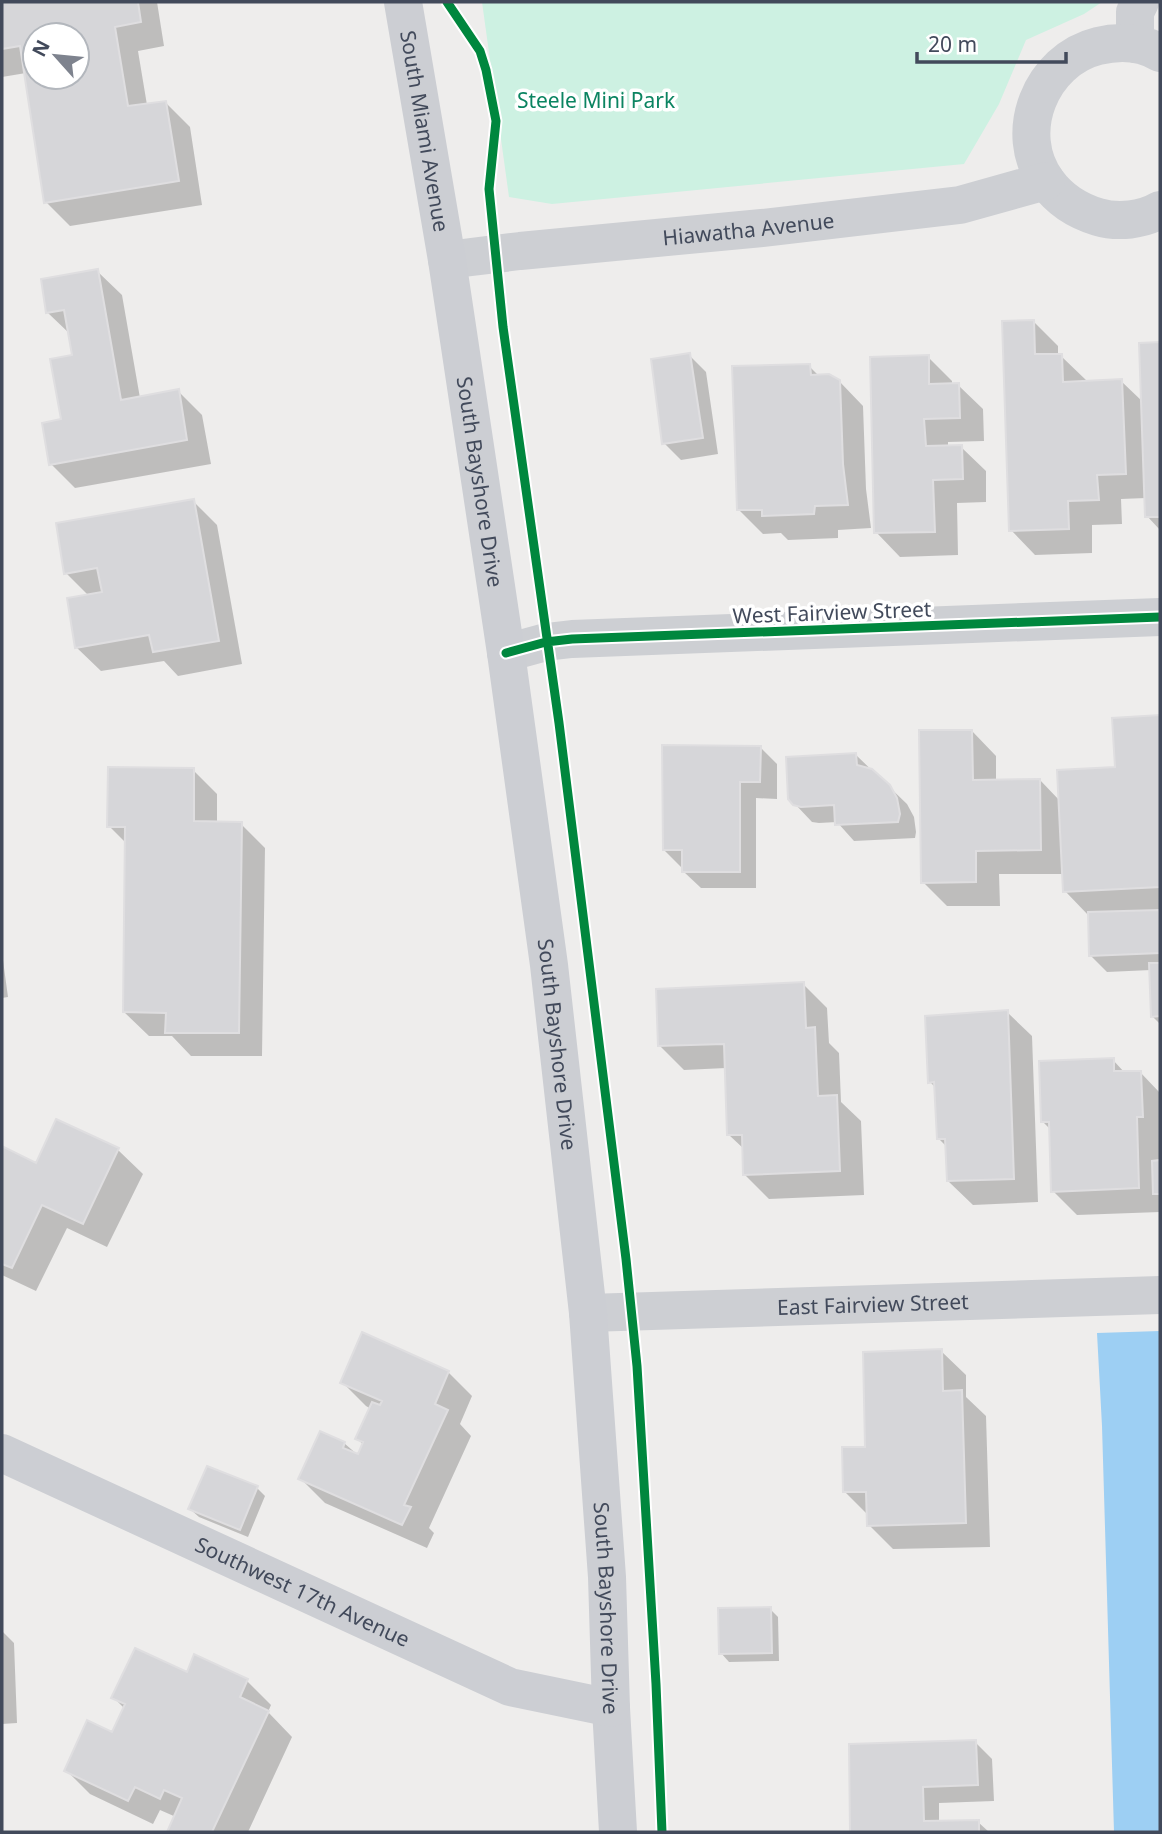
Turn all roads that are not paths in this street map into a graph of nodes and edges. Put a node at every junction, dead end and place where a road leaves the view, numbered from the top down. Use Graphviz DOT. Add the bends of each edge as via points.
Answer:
graph roads {
  1 [pos="403,2"];
  2 [pos="1140,2"];
  3 [pos="1148,48"];
  4 [pos="1046,181"];
  5 [pos="1160,210"];
  6 [pos="447,260"];
  7 [pos="1160,617"];
  8 [pos="506,653"];
  9 [pos="1160,1295"];
  10 [pos="587,1313"];
  11 [pos="2,1453"];
  12 [pos="611,1707"];
  13 [pos="618,1832"];
  1 -- 6 [label="main road, South Miami Avenue"];
  2 -- 3 [label="street" via="1135,12"];
  3 -- 4 [label="street" via="1112,43 1090,48 1053,74 1040,93 1031,137"];
  4 -- 5 [label="street" via="1083,213 1107,220 1133,219"];
  4 -- 6 [label="street, Hiawatha Avenue" via="960,205"];
  6 -- 8 [label="main road, South Bayshore Drive"];
  7 -- 8 [label="street, West Fairview Street" via="572,639"];
  8 -- 10 [label="main road, South Bayshore Drive" via="550,965"];
  9 -- 10 [label="street, East Fairview Street"];
  10 -- 12 [label="main road, South Bayshore Drive" via="607,1577"];
  11 -- 12 [label="main road, Southwest 17th Avenue" via="510,1687"];
  12 -- 13 [label="main road, South Bayshore Drive"];
}
